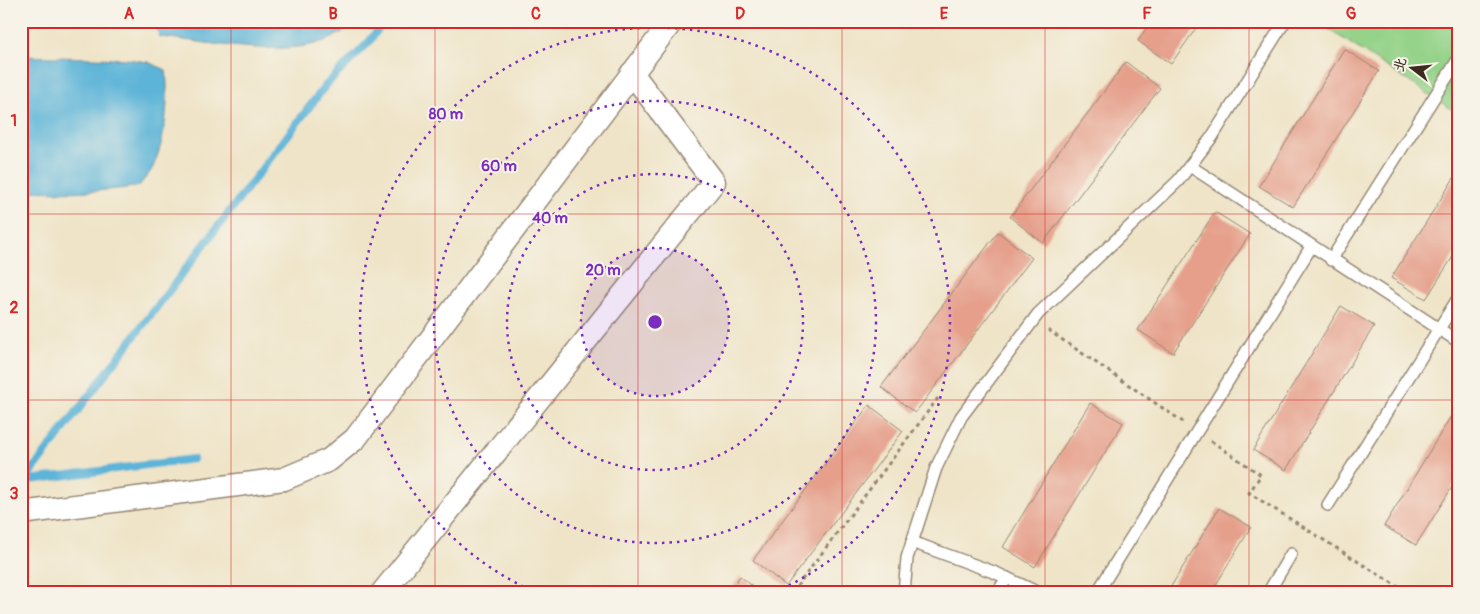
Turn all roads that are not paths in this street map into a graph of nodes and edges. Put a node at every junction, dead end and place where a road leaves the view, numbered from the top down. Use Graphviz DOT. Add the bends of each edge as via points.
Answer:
graph roads {
  1 [pos="672,21"];
  2 [pos="1285,21"];
  3 [pos="1459,58"];
  4 [pos="632,73"];
  5 [pos="1190,166"];
  6 [pos="1311,247"];
  7 [pos="1331,260"];
  8 [pos="1459,297"];
  9 [pos="1438,329"];
  10 [pos="1459,342"];
  11 [pos="1328,505"];
  12 [pos="21,513"];
  13 [pos="912,542"];
  14 [pos="1292,554"];
  15 [pos="1006,578"];
  16 [pos="382,593"];
  17 [pos="904,593"];
  18 [pos="997,593"];
  19 [pos="1039,593"];
  20 [pos="1097,593"];
  21 [pos="1268,593"];
  1 -- 4 [label="street"];
  2 -- 5 [label="lane" via="1212,137"];
  3 -- 7 [label="lane"];
  4 -- 12 [label="street" via="355,439 329,460 284,480"];
  4 -- 16 [label="street" via="714,182"];
  5 -- 6 [label="lane"];
  5 -- 13 [label="lane" via="1032,320 961,417 936,468"];
  6 -- 7 [label="lane"];
  6 -- 20 [label="lane"];
  7 -- 9 [label="lane"];
  8 -- 9 [label="lane"];
  9 -- 10 [label="lane"];
  9 -- 11 [label="lane"];
  13 -- 15 [label="lane"];
  13 -- 17 [label="lane"];
  14 -- 21 [label="lane"];
  15 -- 18 [label="lane"];
  15 -- 19 [label="lane"];
}
